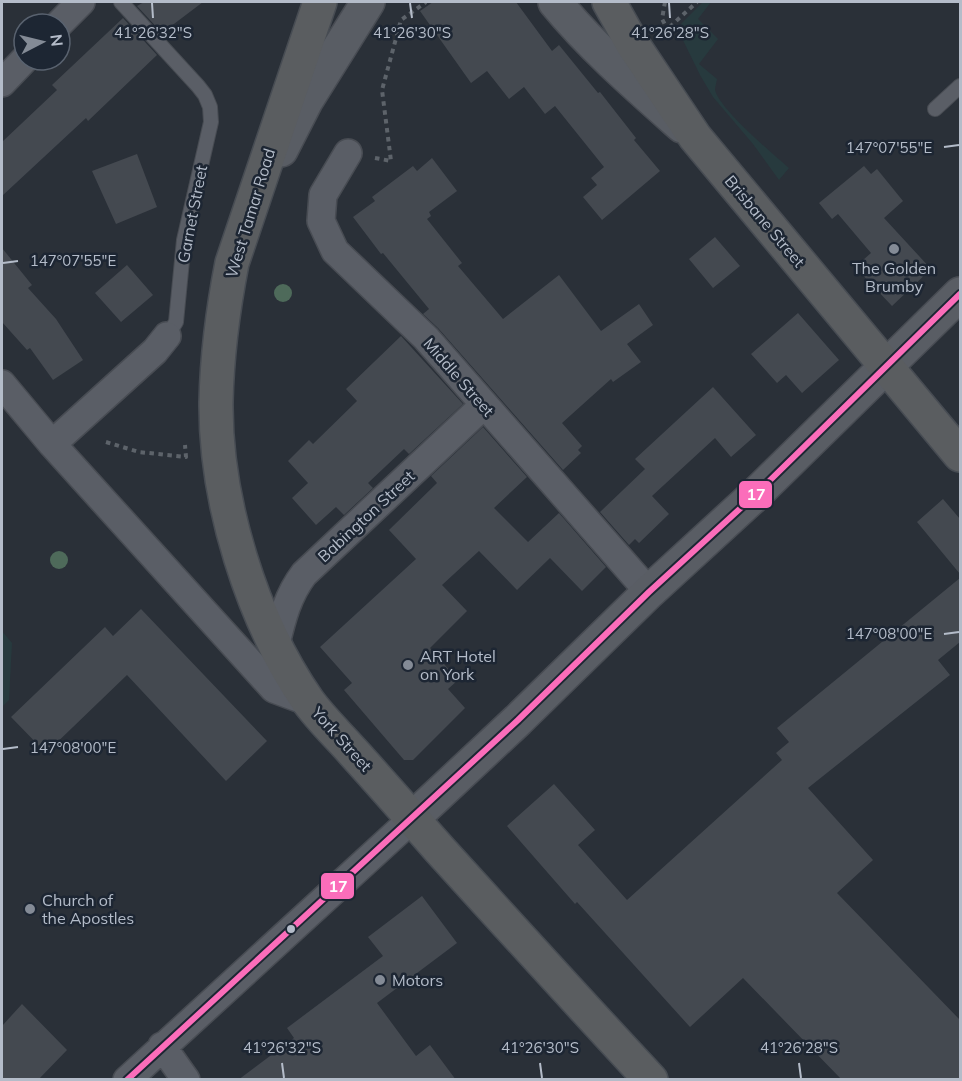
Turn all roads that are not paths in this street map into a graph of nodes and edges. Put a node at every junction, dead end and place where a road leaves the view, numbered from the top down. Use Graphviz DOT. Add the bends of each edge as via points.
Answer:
graph roads {
  1 [pos="121,2"];
  2 [pos="320,2"];
  3 [pos="368,2"];
  4 [pos="555,2"];
  5 [pos="609,2"];
  6 [pos="960,86"];
  7 [pos="935,109"];
  8 [pos="695,137"];
  9 [pos="348,153"];
  10 [pos="248,216"];
  11 [pos="960,294"];
  12 [pos="167,336"];
  13 [pos="887,366"];
  14 [pos="2,384"];
  15 [pos="484,405"];
  16 [pos="52,444"];
  17 [pos="960,455"];
  18 [pos="649,592"];
  19 [pos="276,644"];
  20 [pos="309,702"];
  21 [pos="412,819"];
  22 [pos="162,1046"];
  23 [pos="127,1080"];
  24 [pos="186,1080"];
  25 [pos="651,1080"];
  1 -- 12 [label="lane, Garnet Street" via="198,86 210,107 209,136 184,240 176,322"];
  2 -- 10 [label="highway, West Tamar Road"];
  3 -- 10 [label="street" via="306,101"];
  4 -- 8 [label="street, Brisbane Street" via="646,95"];
  5 -- 8 [label="highway"];
  6 -- 7 [label="lane"];
  8 -- 13 [label="highway, Brisbane Street"];
  9 -- 15 [label="street, Middle Street" via="323,195 321,221 335,251 426,338"];
  10 -- 19 [label="highway, West Tamar Road" via="232,262 224,307 216,405 220,462 239,554"];
  11 -- 13 [label="street"];
  12 -- 16 [label="street, Garnet Street"];
  13 -- 17 [label="highway, Brisbane Street"];
  13 -- 18 [label="street" via="756,495"];
  14 -- 16 [label="street, York Street"];
  15 -- 18 [label="street, Middle Street"];
  15 -- 19 [label="street, Babington Street" via="304,574 286,605"];
  16 -- 20 [label="street, York Street" via="274,689"];
  18 -- 21 [label="street"];
  19 -- 20 [label="highway, West Tamar Road"];
  20 -- 21 [label="highway, York Street"];
  21 -- 22 [label="street"];
  21 -- 25 [label="highway, York Street"];
  22 -- 23 [label="street"];
  22 -- 24 [label="street"];
}
